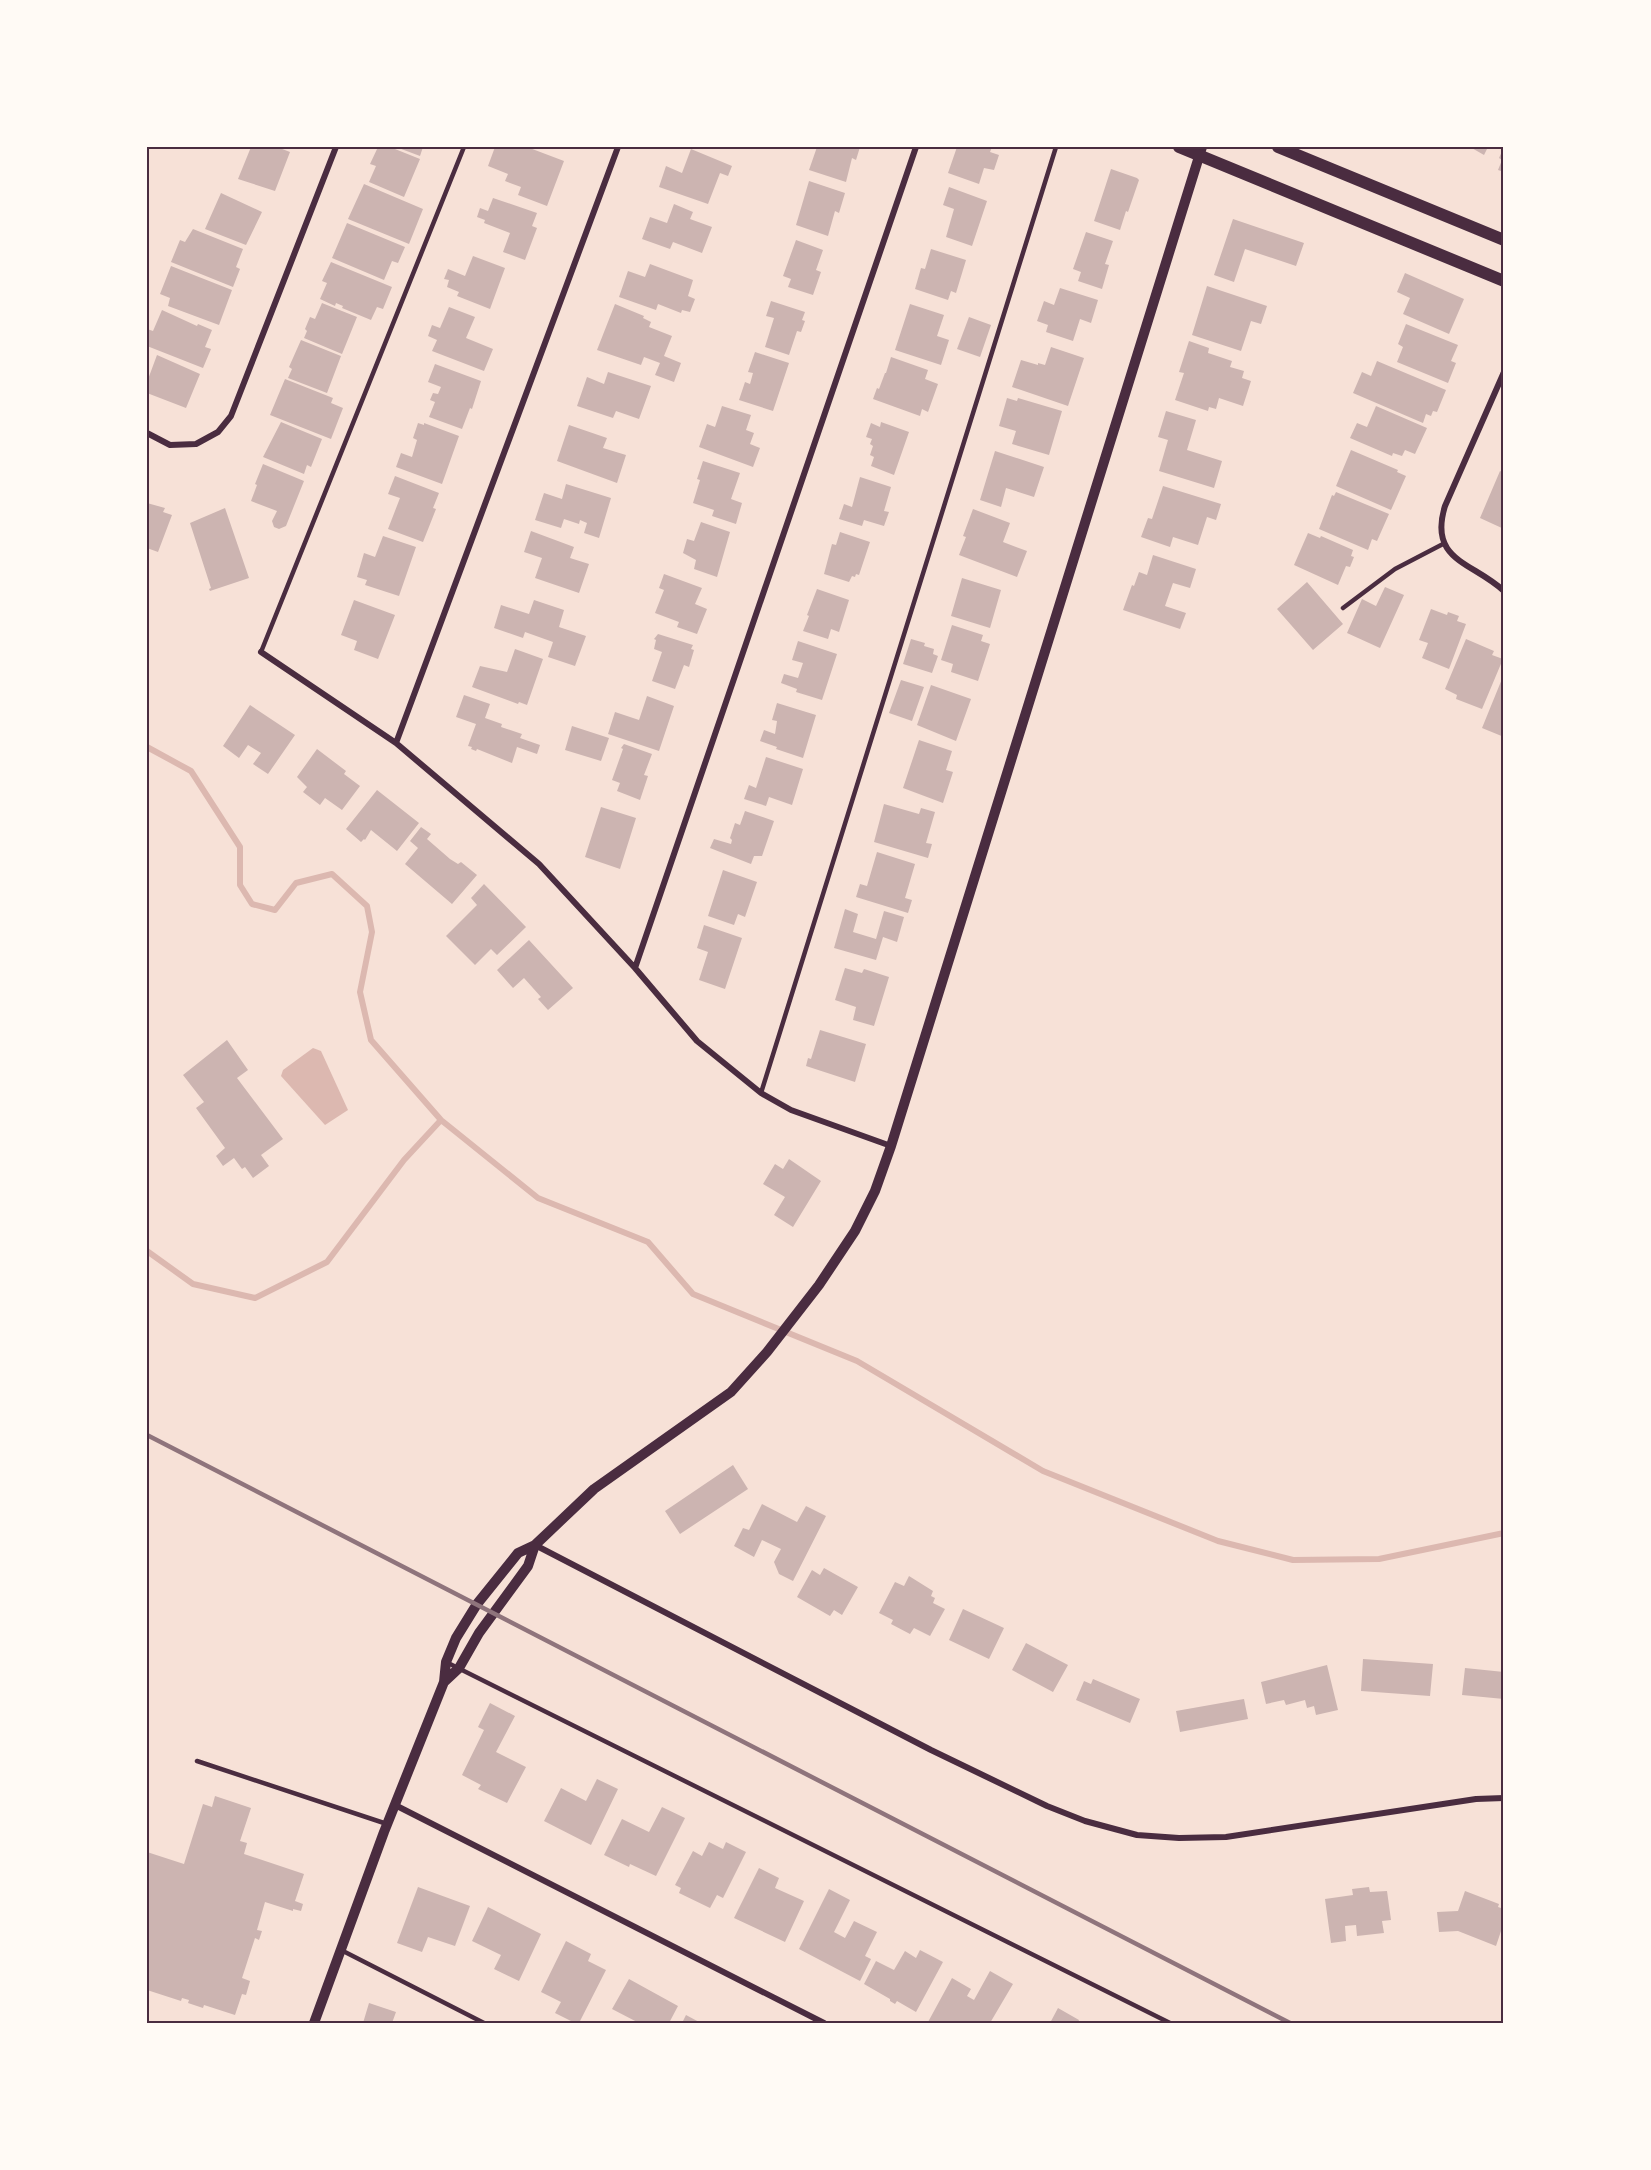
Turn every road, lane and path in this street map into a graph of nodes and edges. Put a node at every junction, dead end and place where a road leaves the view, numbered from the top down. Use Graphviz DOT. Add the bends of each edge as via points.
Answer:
graph roads {
  1 [pos="336,147"];
  2 [pos="464,147"];
  3 [pos="618,147"];
  4 [pos="916,147"];
  5 [pos="1056,147"];
  6 [pos="1179,147"];
  7 [pos="1278,147"];
  8 [pos="1201,151"];
  9 [pos="1504,240"];
  10 [pos="1504,281"];
  11 [pos="1504,372"];
  12 [pos="147,433"];
  13 [pos="1443,544"];
  14 [pos="1504,591"];
  15 [pos="1343,608"];
  16 [pos="261,651"];
  17 [pos="396,743"];
  18 [pos="635,968"];
  19 [pos="761,1094"];
  20 [pos="891,1146"];
  21 [pos="535,1545"];
  22 [pos="446,1662"];
  23 [pos="459,1668"];
  24 [pos="444,1682"];
  25 [pos="197,1761"];
  26 [pos="1504,1798"];
  27 [pos="395,1805"];
  28 [pos="387,1824"];
  29 [pos="340,1950"];
  30 [pos="314,2023"];
  31 [pos="484,2023"];
  32 [pos="824,2023"];
  33 [pos="1170,2023"];
  1 -- 12 [label="street" via="231,416 218,432 196,444 170,445"];
  2 -- 16 [label="lane"];
  3 -- 17 [label="street"];
  4 -- 18 [label="street"];
  5 -- 19 [label="lane"];
  6 -- 8 [label="main road"];
  7 -- 9 [label="main road"];
  8 -- 10 [label="main road"];
  8 -- 20 [label="street"];
  11 -- 13 [label="street" via="1445,506 1440,532"];
  13 -- 14 [label="street" via="1453,556"];
  13 -- 15 [label="lane" via="1395,569"];
  16 -- 17 [label="street"];
  17 -- 18 [label="street" via="539,864"];
  18 -- 19 [label="street" via="697,1041"];
  19 -- 20 [label="street" via="791,1110"];
  20 -- 21 [label="street" via="855,1231 767,1352 731,1392 594,1489"];
  21 -- 22 [label="street" via="518,1553 477,1604"];
  21 -- 23 [label="street" via="528,1566 479,1633"];
  21 -- 26 [label="street" via="931,1750 1047,1806 1106,1827 1148,1836 1226,1837"];
  22 -- 23 [label="lane"];
  22 -- 24 [label="street"];
  23 -- 24 [label="street"];
  23 -- 33 [label="lane"];
  24 -- 27 [label="street"];
  25 -- 28 [label="lane"];
  27 -- 28 [label="street"];
  27 -- 32 [label="street"];
  28 -- 29 [label="street"];
  29 -- 30 [label="street"];
  29 -- 31 [label="lane"];
}
